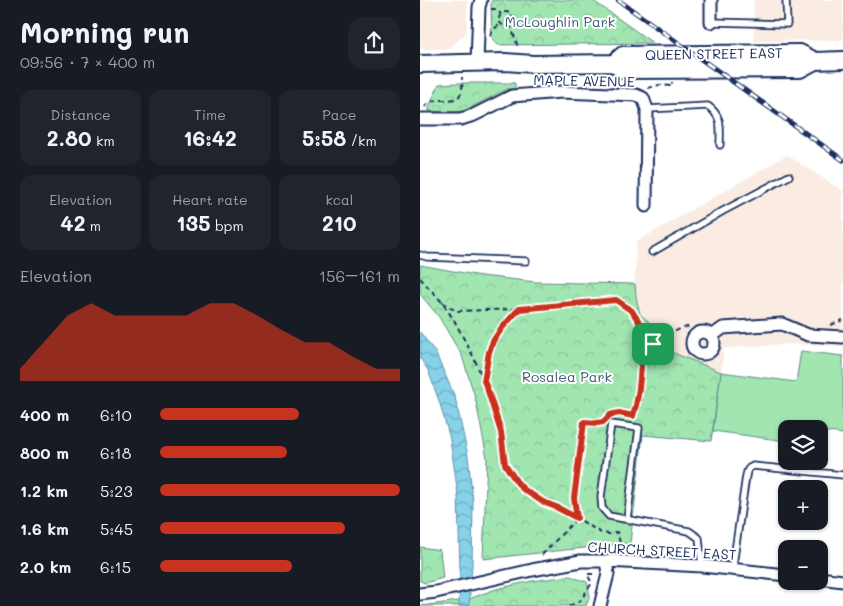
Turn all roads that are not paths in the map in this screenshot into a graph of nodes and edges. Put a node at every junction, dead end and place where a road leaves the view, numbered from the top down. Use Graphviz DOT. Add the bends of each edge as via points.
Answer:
graph roads {
  1 [pos="481,0"];
  2 [pos="711,0"];
  3 [pos="786,0"];
  4 [pos="711,22"];
  5 [pos="843,60"];
  6 [pos="478,63"];
  7 [pos="420,64"];
  8 [pos="647,109"];
  9 [pos="420,119"];
  10 [pos="720,145"];
  11 [pos="789,176"];
  12 [pos="646,206"];
  13 [pos="652,252"];
  14 [pos="420,255"];
  15 [pos="526,261"];
  16 [pos="712,336"];
  17 [pos="843,337"];
  18 [pos="843,475"];
  19 [pos="627,519"];
  20 [pos="606,561"];
  21 [pos="702,566"];
  22 [pos="733,569"];
  23 [pos="778,574"];
  24 [pos="828,579"];
  25 [pos="843,581"];
  26 [pos="420,594"];
  27 [pos="600,606"];
  1 -- 6 [label="street"];
  2 -- 4 [label="street"];
  3 -- 4 [label="lane" via="787,24"];
  5 -- 6 [label="main road, QUEEN STREET EAST" via="815,61 800,53 623,55 614,63"];
  6 -- 7 [label="main road, QUEEN STREET EAST"];
  8 -- 9 [label="street, MAPLE AVENUE" via="643,98 636,95 561,92 512,96 461,120"];
  8 -- 10 [label="lane" via="708,106 720,120"];
  8 -- 12 [label="street"];
  11 -- 13 [label="lane"];
  14 -- 15 [label="lane"];
  16 -- 17 [label="street" via="723,328 782,324 808,335"];
  18 -- 22 [label="lane" via="750,467"];
  19 -- 19 [label="lane" via="609,516 602,508 600,497 612,424 639,428"];
  19 -- 21 [label="lane" via="689,531 699,538"];
  20 -- 21 [label="street, CHURCH STREET EAST"];
  20 -- 26 [label="street, CHURCH STREET EAST" via="582,561"];
  20 -- 27 [label="street" via="608,574"];
  21 -- 22 [label="street, CHURCH STREET EAST"];
  22 -- 23 [label="street, CHURCH STREET EAST"];
  24 -- 25 [label="street"];
}
